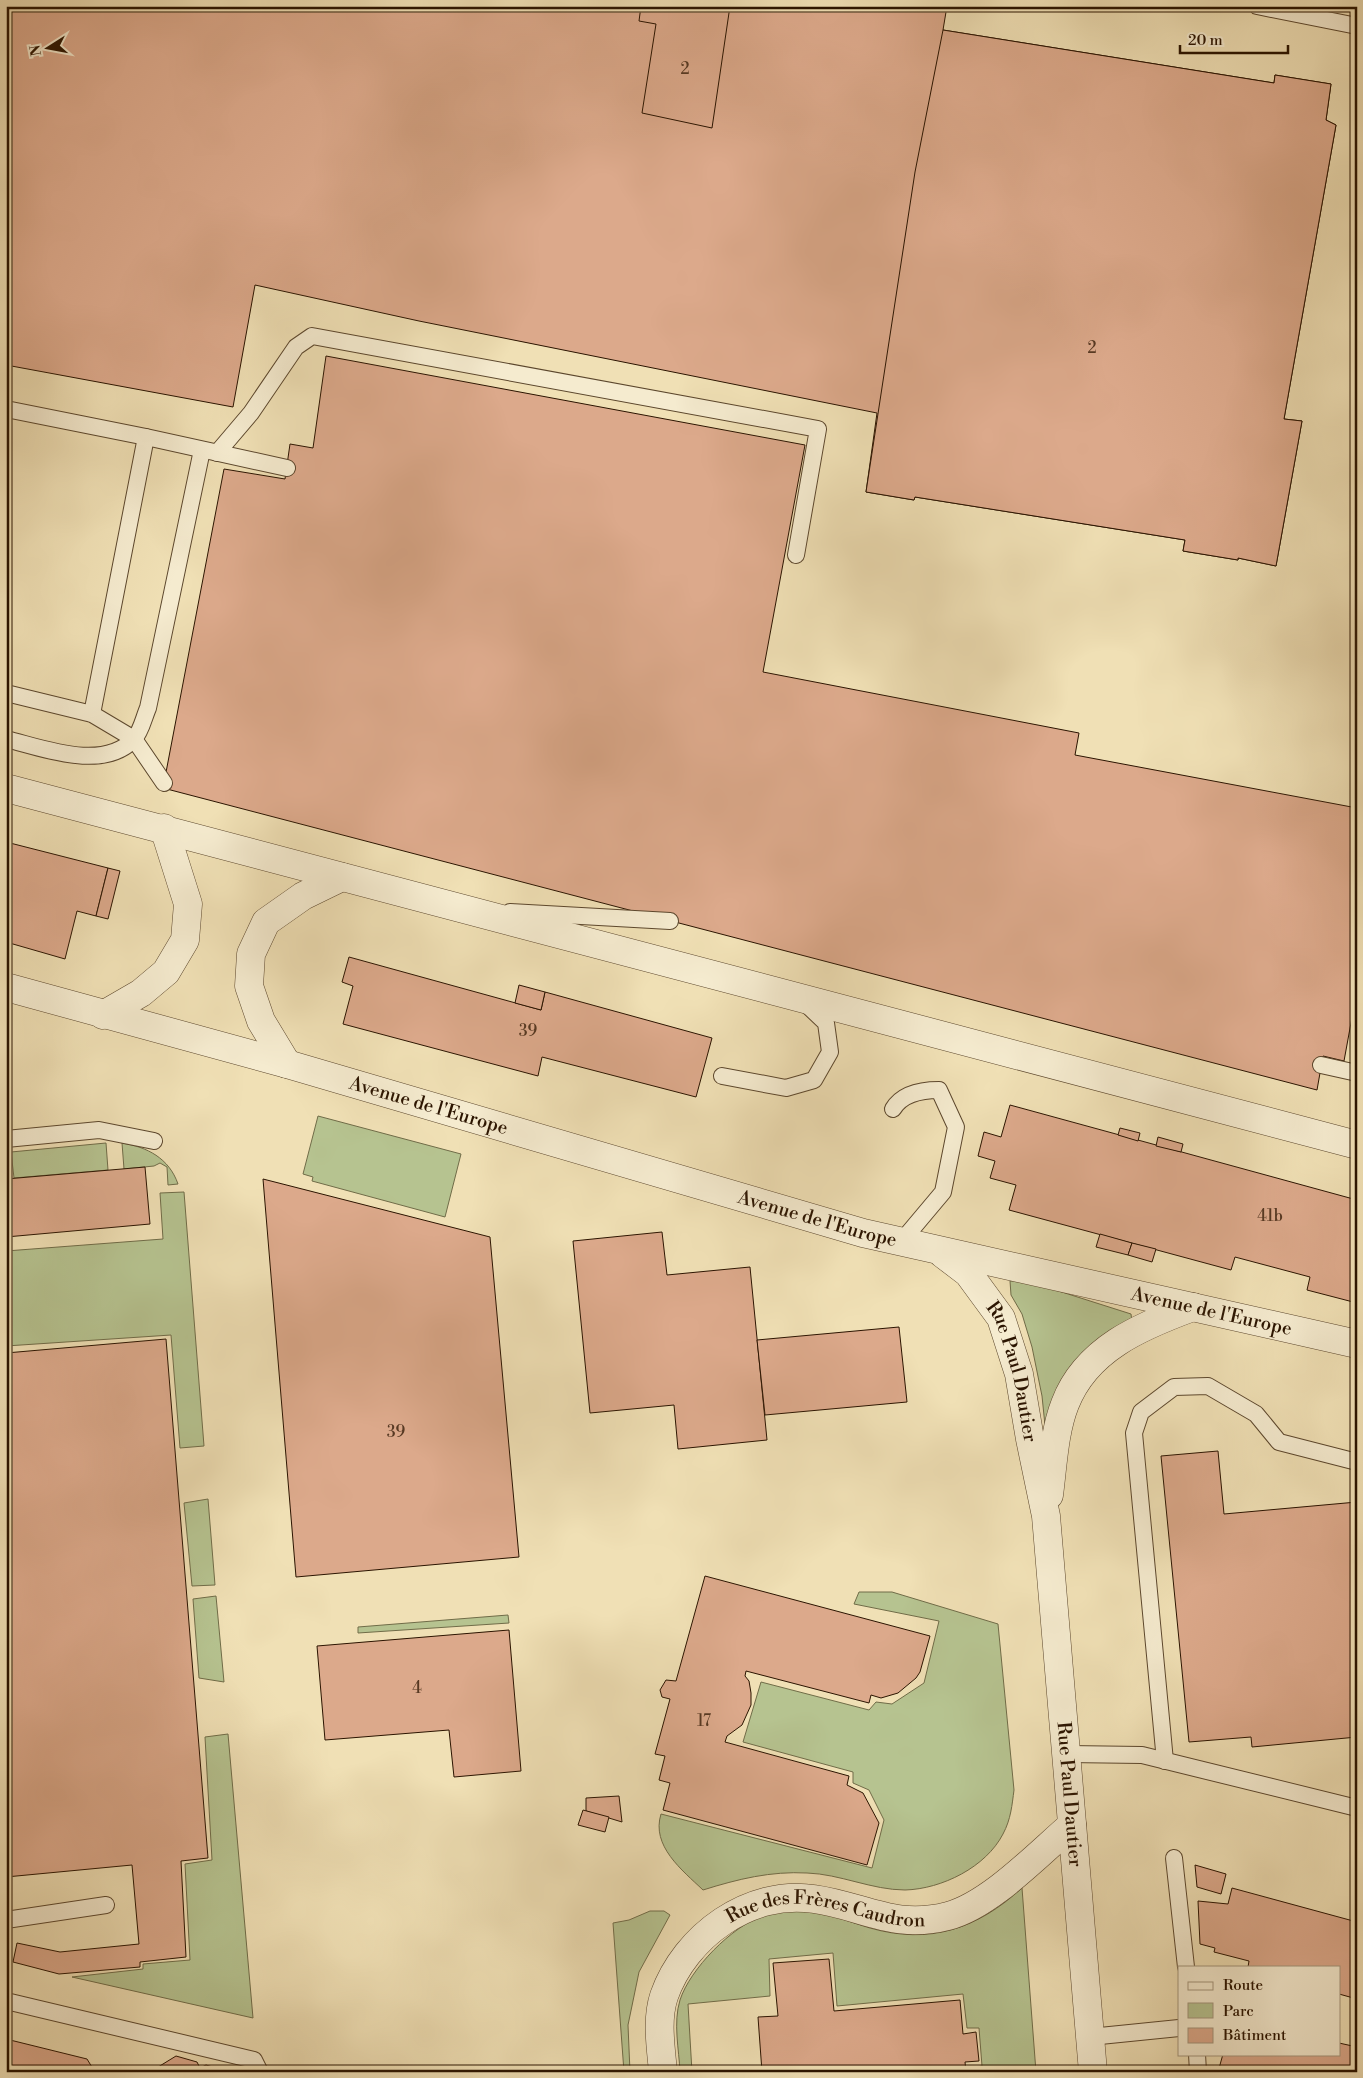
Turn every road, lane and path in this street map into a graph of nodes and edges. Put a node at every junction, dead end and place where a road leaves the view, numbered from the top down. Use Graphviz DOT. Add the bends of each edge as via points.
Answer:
graph roads {
  1 [pos="1257,6"];
  2 [pos="1357,26"];
  3 [pos="6,409"];
  4 [pos="146,437"];
  5 [pos="210,451"];
  6 [pos="286,468"];
  7 [pos="796,555"];
  8 [pos="6,693"];
  9 [pos="92,714"];
  10 [pos="6,739"];
  11 [pos="134,739"];
  12 [pos="164,783"];
  13 [pos="6,788"];
  14 [pos="164,828"];
  15 [pos="342,877"];
  16 [pos="461,909"];
  17 [pos="670,921"];
  18 [pos="6,987"];
  19 [pos="797,996"];
  20 [pos="103,1015"];
  21 [pos="287,1064"];
  22 [pos="1321,1066"];
  23 [pos="1357,1073"];
  24 [pos="722,1076"];
  25 [pos="893,1109"];
  26 [pos="6,1139"];
  27 [pos="154,1141"];
  28 [pos="1357,1145"];
  29 [pos="901,1242"];
  30 [pos="938,1251"];
  31 [pos="1193,1307"];
  32 [pos="1357,1344"];
  33 [pos="1357,1462"];
  34 [pos="1046,1516"];
  35 [pos="1067,1754"];
  36 [pos="1165,1761"];
  37 [pos="1357,1808"];
  38 [pos="1072,1825"];
  39 [pos="1174,1858"];
  40 [pos="106,1905"];
  41 [pos="6,1920"];
  42 [pos="1186,1966"];
  43 [pos="6,2001"];
  44 [pos="1178,2028"];
  45 [pos="1090,2037"];
  46 [pos="1197,2056"];
  47 [pos="260,2072"];
  48 [pos="663,2072"];
  49 [pos="1093,2072"];
  50 [pos="1198,2072"];
  1 -- 2 [label="lane"];
  3 -- 4 [label="lane"];
  4 -- 5 [label="lane"];
  4 -- 9 [label="lane"];
  5 -- 6 [label="lane"];
  5 -- 7 [label="lane" via="251,413 296,347 312,336 818,429"];
  5 -- 11 [label="lane" via="148,708"];
  8 -- 9 [label="lane"];
  9 -- 11 [label="lane"];
  10 -- 11 [label="lane" via="75,756 106,756"];
  11 -- 12 [label="lane"];
  13 -- 14 [label="street"];
  14 -- 15 [label="street"];
  14 -- 20 [label="street" via="188,904 185,940 166,972 140,993"];
  15 -- 16 [label="street"];
  15 -- 21 [label="street" via="302,896 266,922 251,954 249,986 261,1021"];
  16 -- 17 [label="lane"];
  16 -- 19 [label="street"];
  18 -- 20 [label="street, Avenue de l'Europe"];
  19 -- 24 [label="lane" via="826,1023 830,1052 814,1080 786,1088"];
  19 -- 28 [label="street"];
  20 -- 21 [label="street, Avenue de l'Europe"];
  21 -- 29 [label="street, Avenue de l'Europe"];
  22 -- 23 [label="lane"];
  25 -- 29 [label="lane" via="897,1102 923,1090 939,1090 956,1127 943,1192"];
  26 -- 27 [label="lane" via="99,1130"];
  29 -- 30 [label="street, Avenue de l'Europe"];
  30 -- 31 [label="street, Avenue de l'Europe"];
  30 -- 34 [label="street, Rue Paul Dautier" via="968,1273 1001,1318 1019,1374"];
  31 -- 32 [label="street, Avenue de l'Europe"];
  31 -- 34 [label="street, Rue Paul Dautier" via="1152,1322 1090,1362 1065,1403 1054,1449"];
  33 -- 36 [label="lane" via="1280,1442 1256,1414 1208,1386 1174,1387 1141,1412 1134,1433"];
  34 -- 35 [label="street, Rue Paul Dautier"];
  35 -- 36 [label="lane" via="1142,1755"];
  35 -- 38 [label="street, Rue Paul Dautier"];
  36 -- 37 [label="lane"];
  38 -- 45 [label="street, Rue Paul Dautier"];
  38 -- 48 [label="street, Rue des Frères Caudron" via="995,1892 949,1916 920,1921 898,1920 832,1902 795,1898 777,1899 734,1914 693,1947 679,1966 664,1997 660,2031"];
  39 -- 42 [label="lane"];
  40 -- 41 [label="lane"];
  43 -- 47 [label="lane" via="254,2060"];
  44 -- 45 [label="lane"];
  45 -- 49 [label="street, Rue Paul Dautier"];
  46 -- 50 [label="lane"];
}
